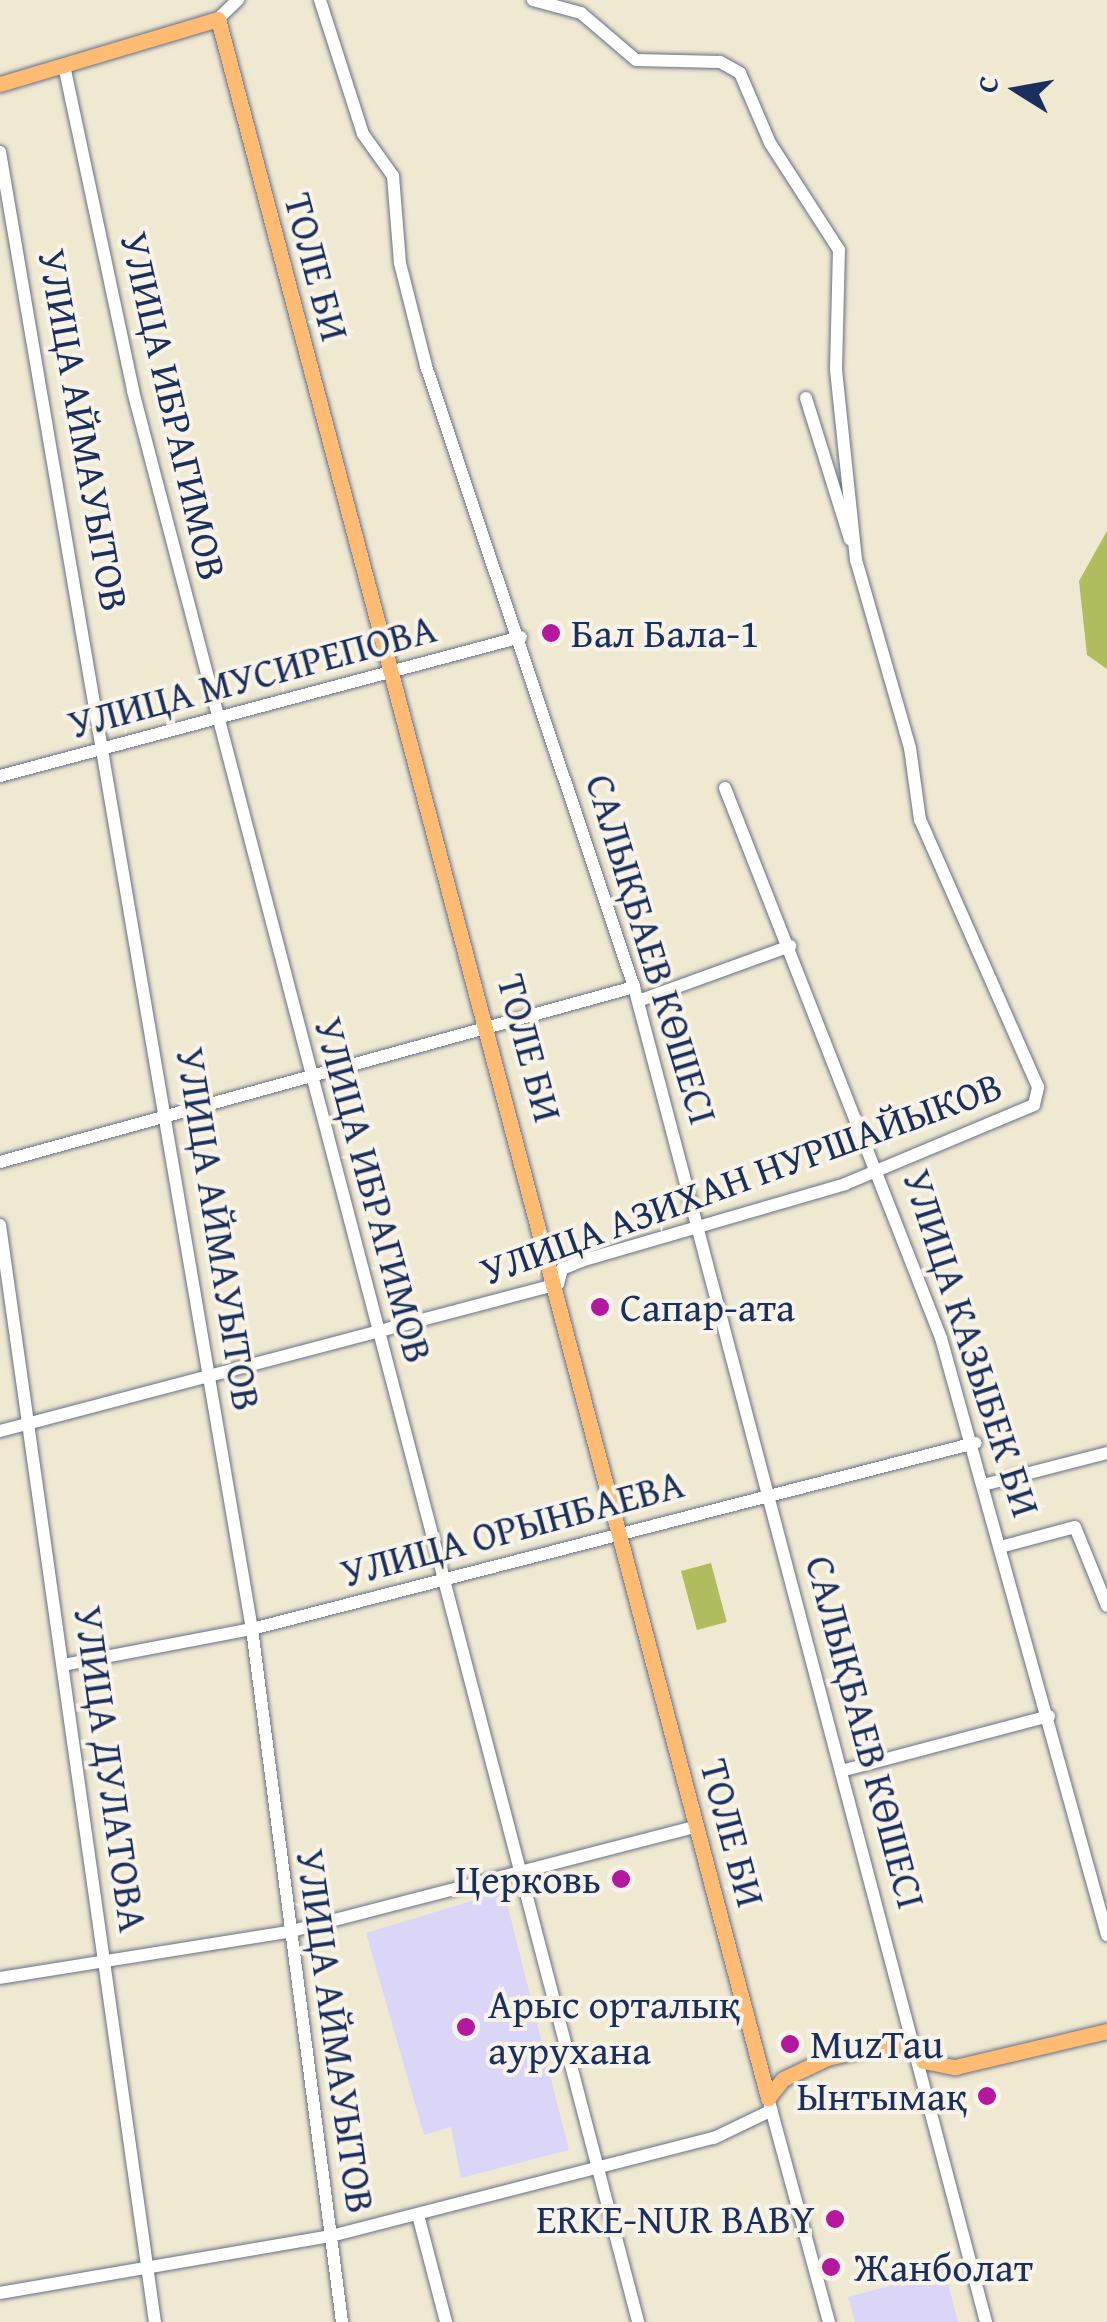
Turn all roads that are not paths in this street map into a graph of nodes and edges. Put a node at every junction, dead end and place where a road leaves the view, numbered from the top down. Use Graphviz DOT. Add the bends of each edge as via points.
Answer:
graph roads {
  1 [pos="212,0"];
  2 [pos="238,0"];
  3 [pos="320,0"];
  4 [pos="533,0"];
  5 [pos="218,19"];
  6 [pos="65,70"];
  7 [pos="0,84"];
  8 [pos="0,152"];
  9 [pos="806,398"];
  10 [pos="856,560"];
  11 [pos="520,637"];
  12 [pos="390,670"];
  13 [pos="218,720"];
  14 [pos="109,751"];
  15 [pos="0,776"];
  16 [pos="725,788"];
  17 [pos="790,946"];
  18 [pos="636,994"];
  19 [pos="491,1027"];
  20 [pos="312,1080"];
  21 [pos="169,1122"];
  22 [pos="0,1162"];
  23 [pos="880,1168"];
  24 [pos="0,1226"];
  25 [pos="701,1228"];
  26 [pos="558,1284"];
  27 [pos="379,1333"];
  28 [pos="210,1379"];
  29 [pos="32,1424"];
  30 [pos="0,1431"];
  31 [pos="975,1442"];
  32 [pos="1107,1452"];
  33 [pos="987,1484"];
  34 [pos="769,1497"];
  35 [pos="622,1530"];
  36 [pos="1004,1546"];
  37 [pos="442,1580"];
  38 [pos="1107,1606"];
  39 [pos="252,1630"];
  40 [pos="63,1665"];
  41 [pos="1049,1716"];
  42 [pos="845,1770"];
  43 [pos="697,1826"];
  44 [pos="520,1874"];
  45 [pos="288,1932"];
  46 [pos="1107,1935"];
  47 [pos="105,1964"];
  48 [pos="0,1978"];
  49 [pos="1107,2031"];
  50 [pos="919,2056"];
  51 [pos="770,2104"];
  52 [pos="598,2168"];
  53 [pos="418,2215"];
  54 [pos="332,2236"];
  55 [pos="148,2270"];
  56 [pos="0,2293"];
  57 [pos="156,2322"];
  58 [pos="342,2322"];
  59 [pos="446,2322"];
  60 [pos="638,2322"];
  61 [pos="828,2322"];
  62 [pos="986,2322"];
  1 -- 5 [label="street"];
  2 -- 5 [label="street"];
  3 -- 11 [label="street, САЛЫҚБАЕВ КӨШЕСІ" via="363,134 393,176 406,295"];
  4 -- 10 [label="street, УЛИЦА АЗИХАН НУРШАЙЫКОВ" via="581,13 636,60 720,62 740,73 770,143 839,250 836,370"];
  5 -- 6 [label="main road"];
  5 -- 12 [label="main road, ТОЛЕ БИ"];
  6 -- 7 [label="main road"];
  6 -- 13 [label="street, УЛИЦА ИБРАГИМОВ" via="133,391"];
  8 -- 14 [label="street, УЛИЦА АЙМАУЫТОВ"];
  9 -- 10 [label="street"];
  10 -- 23 [label="street, УЛИЦА АЗИХАН НУРШАЙЫКОВ" via="910,748 920,820 1038,1088 1024,1112"];
  11 -- 12 [label="street, УЛИЦА МУСИРЕПОВА"];
  11 -- 18 [label="street, САЛЫҚБАЕВ КӨШЕСІ"];
  12 -- 13 [label="street, УЛИЦА МУСИРЕПОВА"];
  12 -- 19 [label="main road, ТОЛЕ БИ"];
  13 -- 14 [label="street, УЛИЦА МУСИРЕПОВА"];
  13 -- 20 [label="street, УЛИЦА ИБРАГИМОВ"];
  14 -- 15 [label="street, УЛИЦА МУСИРЕПОВА"];
  14 -- 21 [label="street, УЛИЦА АЙМАУЫТОВ"];
  16 -- 17 [label="street, УЛИЦА КАЗЫБЕК БИ"];
  17 -- 18 [label="street"];
  17 -- 23 [label="street, УЛИЦА КАЗЫБЕК БИ"];
  18 -- 19 [label="street"];
  18 -- 25 [label="street, САЛЫҚБАЕВ КӨШЕСІ"];
  19 -- 20 [label="street"];
  19 -- 26 [label="main road, ТОЛЕ БИ"];
  20 -- 21 [label="street"];
  20 -- 27 [label="street, УЛИЦА ИБРАГИМОВ"];
  21 -- 22 [label="street"];
  21 -- 28 [label="street, УЛИЦА АЙМАУЫТОВ"];
  23 -- 25 [label="street, УЛИЦА АЗИХАН НУРШАЙЫКОВ"];
  23 -- 31 [label="street, УЛИЦА КАЗЫБЕК БИ"];
  24 -- 29 [label="street, УЛИЦА ДУЛАТОВА"];
  25 -- 26 [label="street, УЛИЦА АЗИХАН НУРШАЙЫКОВ" via="584,1260 562,1269"];
  25 -- 34 [label="street, САЛЫҚБАЕВ КӨШЕСІ"];
  26 -- 27 [label="street, УЛИЦА АЗИХАН НУРШАЙЫКОВ"];
  26 -- 35 [label="main road, ТОЛЕ БИ"];
  27 -- 28 [label="street, УЛИЦА АЗИХАН НУРШАЙЫКОВ"];
  27 -- 37 [label="street, УЛИЦА ИБРАГИМОВ"];
  28 -- 29 [label="street, УЛИЦА АЗИХАН НУРШАЙЫКОВ"];
  28 -- 39 [label="street, УЛИЦА АЙМАУЫТОВ"];
  29 -- 30 [label="street, УЛИЦА АЗИХАН НУРШАЙЫКОВ"];
  29 -- 40 [label="street, УЛИЦА ДУЛАТОВА"];
  31 -- 33 [label="street, УЛИЦА КАЗЫБЕК БИ"];
  31 -- 34 [label="street, УЛИЦА ОРЫНБАЕВА"];
  32 -- 33 [label="street"];
  33 -- 36 [label="street, УЛИЦА КАЗЫБЕК БИ"];
  34 -- 35 [label="street, УЛИЦА ОРЫНБАЕВА"];
  34 -- 42 [label="street, САЛЫҚБАЕВ КӨШЕСІ"];
  35 -- 37 [label="street, УЛИЦА ОРЫНБАЕВА"];
  35 -- 43 [label="main road, ТОЛЕ БИ"];
  36 -- 38 [label="street" via="1075,1526"];
  36 -- 41 [label="street, УЛИЦА КАЗЫБЕК БИ"];
  37 -- 39 [label="street, УЛИЦА ОРЫНБАЕВА"];
  37 -- 44 [label="street, УЛИЦА ИБРАГИМОВ"];
  39 -- 40 [label="street, УЛИЦА ОРЫНБАЕВА"];
  39 -- 45 [label="street, УЛИЦА АЙМАУЫТОВ"];
  40 -- 47 [label="street, УЛИЦА ДУЛАТОВА"];
  41 -- 42 [label="street"];
  41 -- 46 [label="street, УЛИЦА КАЗЫБЕК БИ"];
  42 -- 50 [label="street, САЛЫҚБАЕВ КӨШЕСІ"];
  43 -- 44 [label="street"];
  43 -- 51 [label="main road, ТОЛЕ БИ"];
  44 -- 45 [label="street"];
  44 -- 52 [label="street, УЛИЦА ИБРАГИМОВ"];
  45 -- 47 [label="street"];
  45 -- 54 [label="street, УЛИЦА АЙМАУЫТОВ"];
  47 -- 48 [label="street"];
  47 -- 55 [label="street, УЛИЦА ДУЛАТОВА"];
  49 -- 50 [label="main road" via="955,2067"];
  50 -- 51 [label="main road" via="893,2043 827,2058 783,2079"];
  50 -- 62 [label="street, САЛЫҚБАЕВ КӨШЕСІ"];
  51 -- 52 [label="street" via="746,2129"];
  51 -- 61 [label="street"];
  52 -- 53 [label="street"];
  52 -- 60 [label="street, УЛИЦА ИБРАГИМОВ"];
  53 -- 54 [label="street"];
  53 -- 59 [label="street"];
  54 -- 55 [label="street"];
  54 -- 58 [label="street, УЛИЦА АЙМАУЫТОВ"];
  55 -- 56 [label="street"];
  55 -- 57 [label="street, УЛИЦА ДУЛАТОВА"];
}
